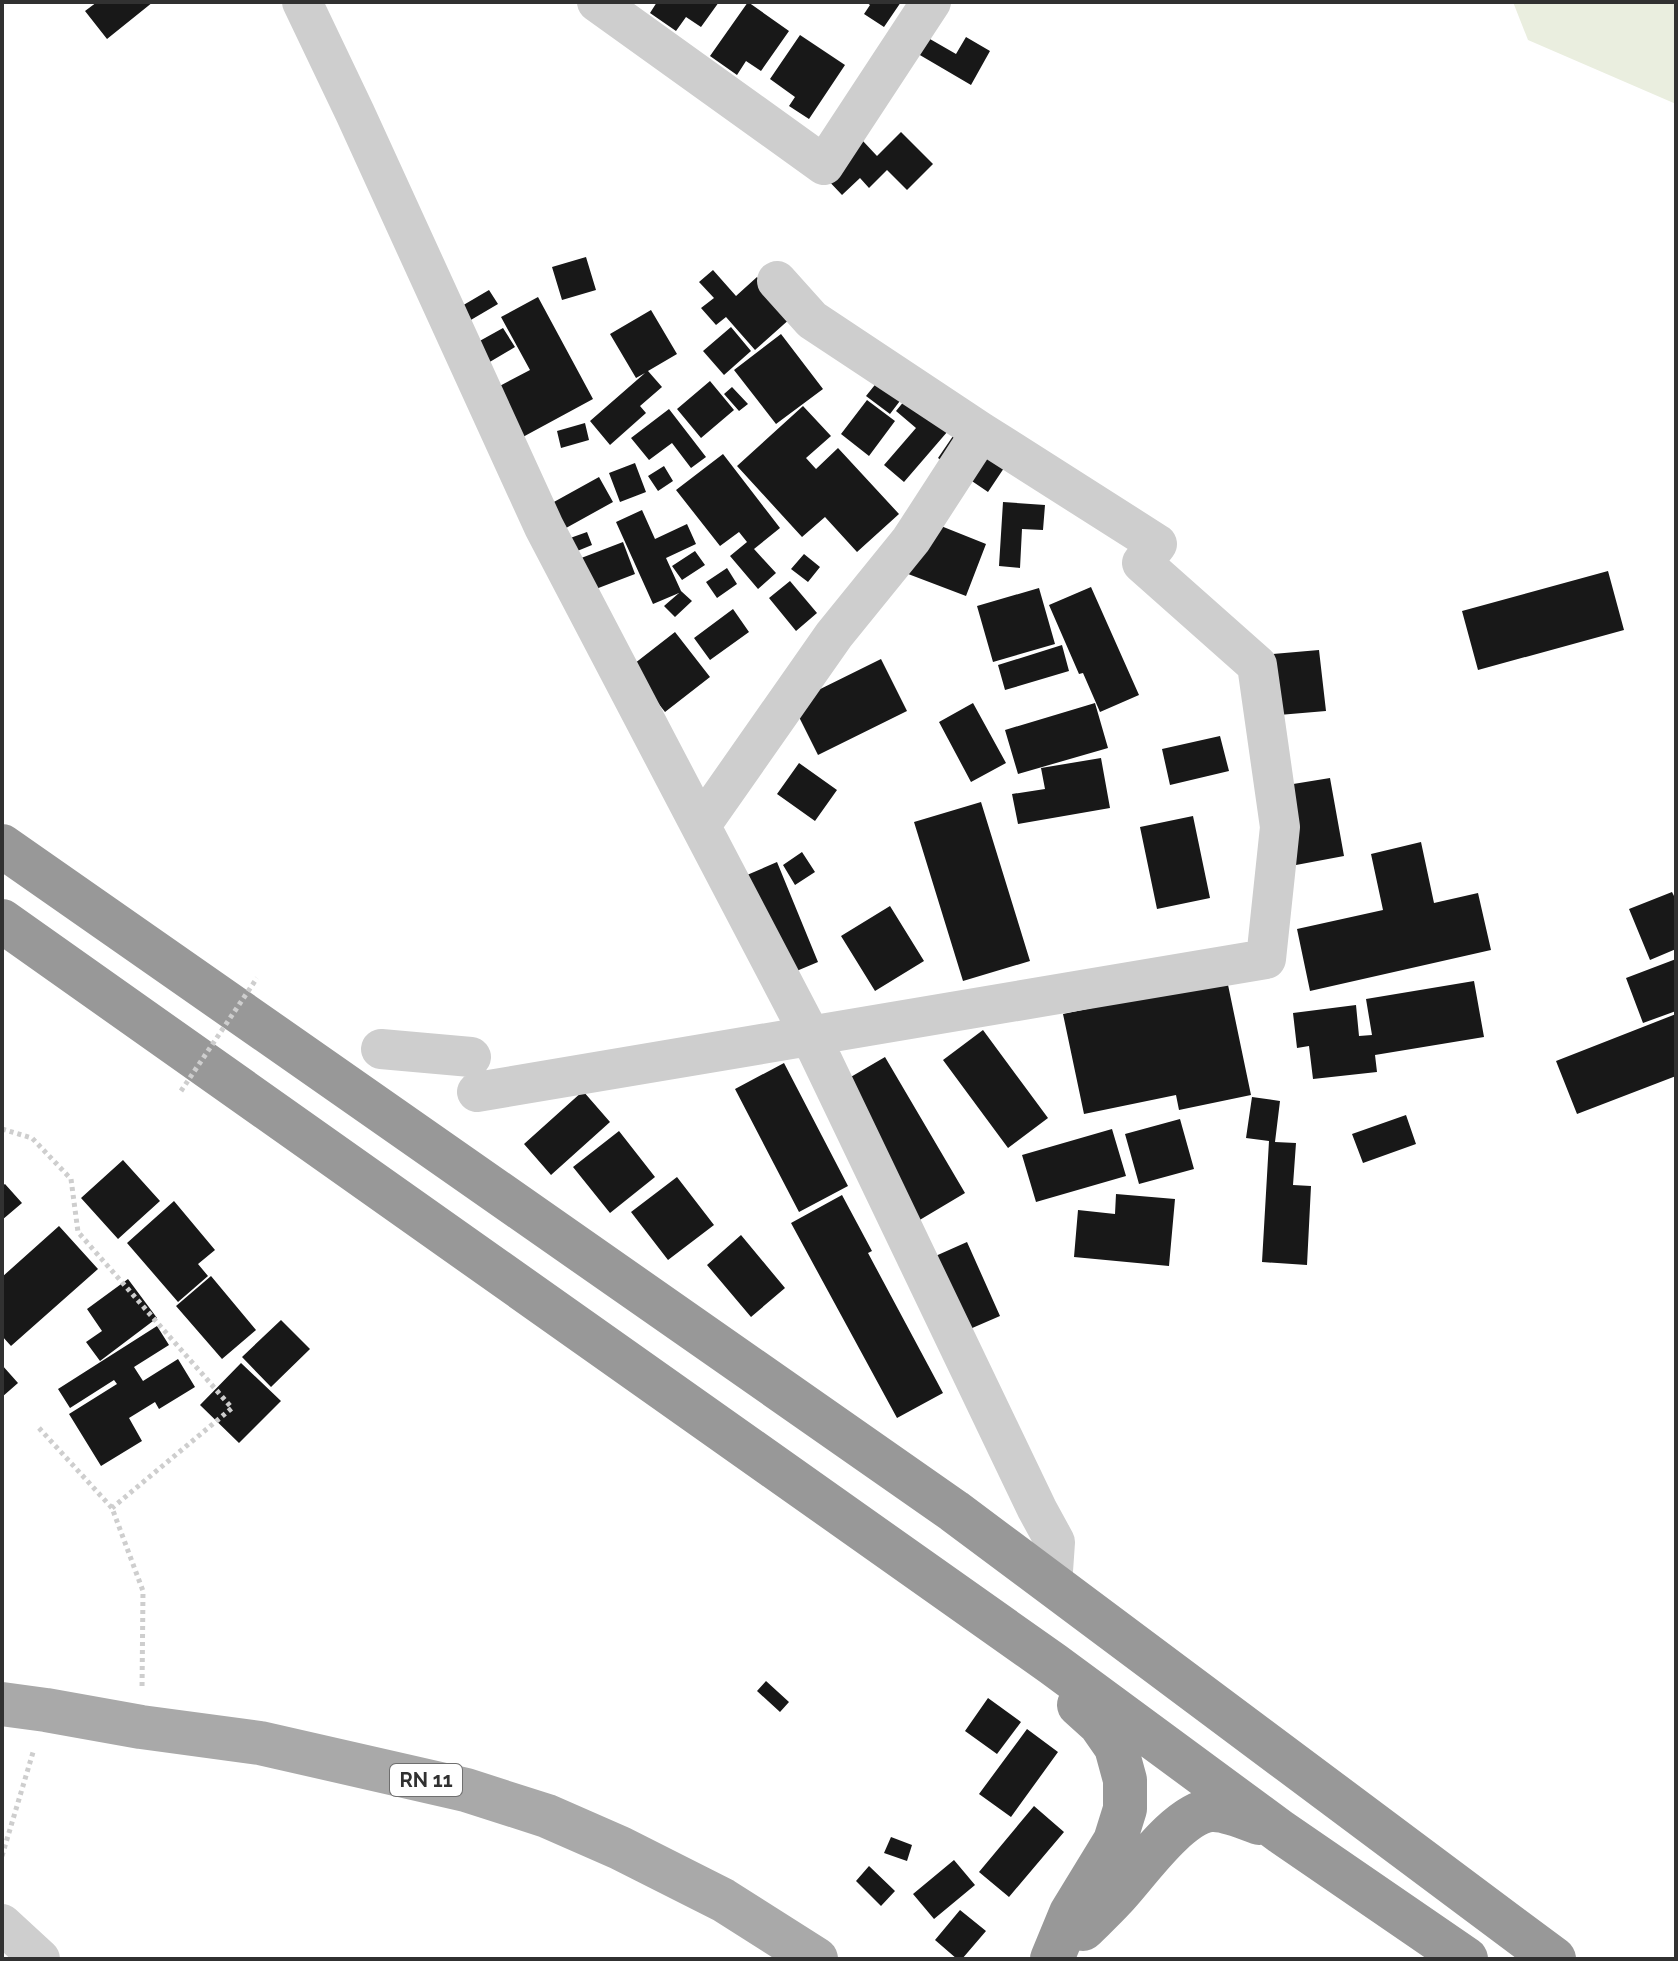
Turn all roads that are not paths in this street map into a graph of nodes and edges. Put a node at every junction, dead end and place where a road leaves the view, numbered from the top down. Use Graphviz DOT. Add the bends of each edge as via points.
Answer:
graph roads {
  1 [pos="302,2"];
  2 [pos="597,2"];
  3 [pos="931,2"];
  4 [pos="777,281"];
  5 [pos="981,432"];
  6 [pos="701,825"];
  7 [pos="2,846"];
  8 [pos="2,921"];
  9 [pos="811,1037"];
  10 [pos="381,1049"];
  11 [pos="827,1505"];
  12 [pos="1052,1585"];
  13 [pos="2,1704"];
  14 [pos="1281,1832"];
  15 [pos="2,1924"];
  16 [pos="40,1959"];
  17 [pos="816,1959"];
  18 [pos="1052,1959"];
  19 [pos="1466,1959"];
  20 [pos="1554,1959"];
  1 -- 6 [label="street" via="544,527"];
  2 -- 3 [label="street" via="824,165"];
  4 -- 5 [label="street" via="812,320"];
  5 -- 6 [label="street" via="911,540 834,635"];
  5 -- 9 [label="street" via="1157,544 1142,563 1257,665 1280,827 1266,959"];
  6 -- 9 [label="street"];
  7 -- 12 [label="highway"];
  8 -- 11 [label="highway"];
  9 -- 10 [label="street" via="474,1075"];
  9 -- 12 [label="street" via="1055,1542"];
  11 -- 14 [label="highway"];
  11 -- 18 [label="highway" via="933,1595 1060,1686 1116,1747 1125,1780 1125,1809 1115,1841 1071,1913"];
  12 -- 20 [label="highway"];
  13 -- 17 [label="main road, RN 11" via="260,1743 466,1790 547,1816 620,1848 723,1900"];
  14 -- 18 [label="highway" via="1211,1810 1187,1820"];
  14 -- 19 [label="highway"];
  15 -- 16 [label="street"];
}
